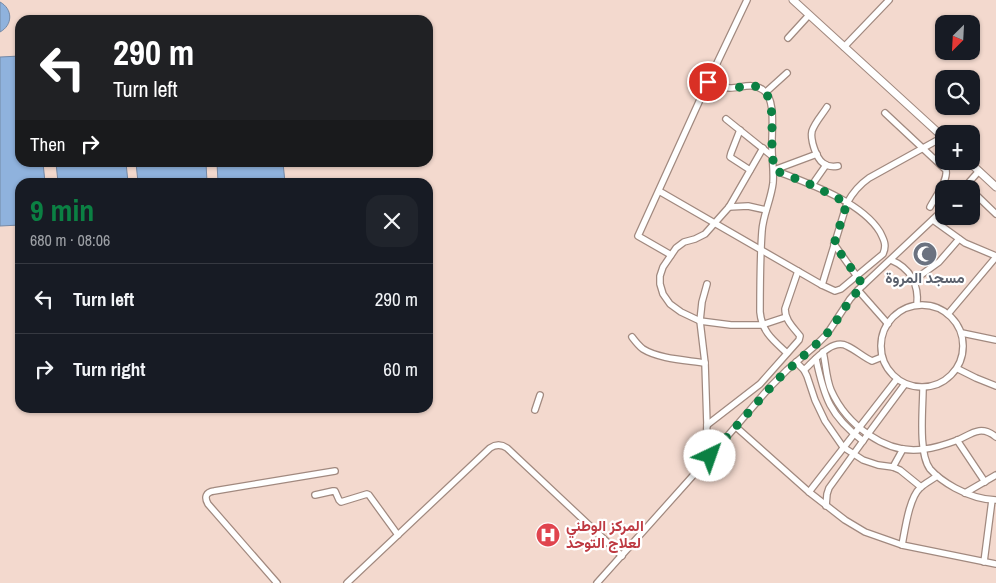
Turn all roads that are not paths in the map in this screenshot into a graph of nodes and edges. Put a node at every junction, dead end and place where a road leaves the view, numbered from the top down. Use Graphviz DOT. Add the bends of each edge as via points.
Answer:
graph roads {
  1 [pos="747,0"];
  2 [pos="793,0"];
  3 [pos="889,0"];
  4 [pos="809,15"];
  5 [pos="788,38"];
  6 [pos="844,47"];
  7 [pos="787,73"];
  8 [pos="708,82"];
  9 [pos="766,92"];
  10 [pos="827,107"];
  11 [pos="885,112"];
  12 [pos="726,118"];
  13 [pos="740,130"];
  14 [pos="935,131"];
  15 [pos="935,142"];
  16 [pos="763,148"];
  17 [pos="923,149"];
  18 [pos="817,154"];
  19 [pos="772,156"];
  20 [pos="826,165"];
  21 [pos="838,166"];
  22 [pos="750,170"];
  23 [pos="774,170"];
  24 [pos="980,171"];
  25 [pos="974,180"];
  26 [pos="812,185"];
  27 [pos="996,187"];
  28 [pos="658,191"];
  29 [pos="980,199"];
  30 [pos="847,203"];
  31 [pos="729,207"];
  32 [pos="930,207"];
  33 [pos="766,210"];
  34 [pos="996,214"];
  35 [pos="933,220"];
  36 [pos="715,224"];
  37 [pos="959,239"];
  38 [pos="834,244"];
  39 [pos="761,250"];
  40 [pos="671,255"];
  41 [pos="996,256"];
  42 [pos="891,260"];
  43 [pos="798,271"];
  44 [pos="857,276"];
  45 [pos="914,280"];
  46 [pos="707,284"];
  47 [pos="822,285"];
  48 [pos="863,285"];
  49 [pos="858,290"];
  50 [pos="917,305"];
  51 [pos="948,314"];
  52 [pos="786,317"];
  53 [pos="700,321"];
  54 [pos="888,324"];
  55 [pos="762,325"];
  56 [pos="962,333"];
  57 [pos="632,337"];
  58 [pos="996,340"];
  59 [pos="823,352"];
  60 [pos="787,353"];
  61 [pos="882,357"];
  62 [pos="816,358"];
  63 [pos="796,362"];
  64 [pos="705,363"];
  65 [pos="958,369"];
  66 [pos="804,370"];
  67 [pos="897,379"];
  68 [pos="829,383"];
  69 [pos="905,384"];
  70 [pos="822,385"];
  71 [pos="996,386"];
  72 [pos="923,388"];
  73 [pos="540,395"];
  74 [pos="535,410"];
  75 [pos="707,425"];
  76 [pos="859,426"];
  77 [pos="736,427"];
  78 [pos="853,433"];
  79 [pos="868,434"];
  80 [pos="996,437"];
  81 [pos="863,440"];
  82 [pos="957,440"];
  83 [pos="844,447"];
  84 [pos="903,449"];
  85 [pos="923,450"];
  86 [pos="705,452"];
  87 [pos="853,454"];
  88 [pos="894,468"];
  89 [pos="335,471"];
  90 [pos="996,475"];
  91 [pos="937,476"];
  92 [pos="985,482"];
  93 [pos="921,486"];
  94 [pos="809,492"];
  95 [pos="965,493"];
  96 [pos="315,495"];
  97 [pos="994,500"];
  98 [pos="826,506"];
  99 [pos="398,535"];
  100 [pos="902,545"];
  101 [pos="622,556"];
  102 [pos="984,562"];
  103 [pos="996,564"];
  104 [pos="277,583"];
  105 [pos="347,583"];
  106 [pos="597,583"];
  1 -- 8 [label="street"];
  2 -- 4 [label="main road"];
  3 -- 6 [label="street"];
  4 -- 5 [label="street"];
  4 -- 6 [label="main road"];
  6 -- 14 [label="main road"];
  7 -- 9 [label="street"];
  8 -- 9 [label="street" via="728,88 755,86"];
  8 -- 28 [label="street"];
  9 -- 19 [label="street" via="772,115"];
  10 -- 18 [label="street" via="812,133"];
  11 -- 17 [label="street"];
  12 -- 13 [label="street"];
  13 -- 16 [label="street"];
  13 -- 22 [label="street" via="730,157"];
  15 -- 17 [label="street"];
  16 -- 19 [label="street"];
  16 -- 22 [label="street"];
  17 -- 30 [label="street" via="865,181"];
  17 -- 32 [label="street" via="947,174"];
  18 -- 20 [label="street"];
  18 -- 23 [label="street"];
  19 -- 23 [label="street"];
  20 -- 21 [label="street"];
  20 -- 26 [label="street"];
  22 -- 31 [label="street"];
  23 -- 26 [label="street"];
  23 -- 33 [label="street"];
  24 -- 25 [label="street"];
  24 -- 27 [label="main road"];
  26 -- 30 [label="street"];
  28 -- 36 [label="street"];
  28 -- 40 [label="street" via="638,236"];
  29 -- 34 [label="street"];
  30 -- 38 [label="street"];
  30 -- 44 [label="street" via="872,221 885,242 883,254"];
  31 -- 33 [label="street" via="748,206"];
  31 -- 36 [label="street"];
  33 -- 39 [label="street"];
  35 -- 37 [label="street"];
  35 -- 42 [label="street"];
  36 -- 39 [label="street"];
  36 -- 40 [label="street" via="701,236 680,245"];
  37 -- 41 [label="street"];
  37 -- 45 [label="street" via="939,262"];
  38 -- 44 [label="street"];
  38 -- 47 [label="street"];
  39 -- 43 [label="street"];
  39 -- 55 [label="street"];
  40 -- 53 [label="street" via="660,276 663,294 670,304"];
  41 -- 51 [label="street"];
  42 -- 45 [label="street" via="905,268"];
  42 -- 48 [label="street"];
  43 -- 47 [label="street"];
  43 -- 52 [label="street" via="785,309"];
  44 -- 47 [label="street" via="838,291"];
  44 -- 48 [label="street"];
  45 -- 50 [label="street"];
  46 -- 53 [label="street"];
  48 -- 49 [label="street"];
  49 -- 54 [label="street"];
  49 -- 63 [label="street" via="827,334"];
  50 -- 51 [label="street" via="933,306"];
  50 -- 54 [label="street" via="900,311"];
  51 -- 56 [label="street"];
  52 -- 55 [label="street"];
  52 -- 60 [label="street" via="800,338"];
  53 -- 55 [label="street"];
  53 -- 64 [label="street"];
  54 -- 61 [label="street" via="882,336"];
  55 -- 60 [label="street" via="770,338"];
  56 -- 58 [label="street"];
  56 -- 65 [label="street" via="964,352"];
  57 -- 64 [label="street" via="650,353"];
  59 -- 61 [label="street" via="842,344 870,360"];
  59 -- 62 [label="street"];
  59 -- 68 [label="street"];
  60 -- 75 [label="street" via="760,384"];
  61 -- 67 [label="street"];
  62 -- 66 [label="street"];
  62 -- 70 [label="street"];
  63 -- 66 [label="street"];
  63 -- 77 [label="street"];
  64 -- 75 [label="street"];
  65 -- 71 [label="street"];
  65 -- 72 [label="street" via="939,384"];
  66 -- 83 [label="street" via="825,421"];
  67 -- 69 [label="street"];
  67 -- 76 [label="street"];
  68 -- 70 [label="street"];
  68 -- 76 [label="street" via="842,408"];
  69 -- 72 [label="street"];
  69 -- 79 [label="street"];
  70 -- 78 [label="street" via="832,408"];
  72 -- 85 [label="street"];
  73 -- 74 [label="street"];
  75 -- 86 [label="street"];
  76 -- 78 [label="street"];
  76 -- 79 [label="street"];
  77 -- 94 [label="street"];
  77 -- 101 [label="street"];
  78 -- 81 [label="street"];
  78 -- 83 [label="street"];
  79 -- 81 [label="street"];
  79 -- 84 [label="street"];
  80 -- 82 [label="street" via="980,431"];
  81 -- 87 [label="street"];
  82 -- 85 [label="street"];
  82 -- 92 [label="street"];
  83 -- 87 [label="street"];
  83 -- 94 [label="street"];
  84 -- 85 [label="street"];
  84 -- 88 [label="street"];
  85 -- 91 [label="street" via="926,462"];
  87 -- 88 [label="street" via="871,463"];
  87 -- 98 [label="street" via="830,488"];
  88 -- 93 [label="street"];
  89 -- 104 [label="street" via="206,495 208,504"];
  90 -- 92 [label="street"];
  91 -- 93 [label="street"];
  91 -- 95 [label="street"];
  92 -- 95 [label="street"];
  93 -- 100 [label="street" via="911,505"];
  94 -- 98 [label="street"];
  95 -- 97 [label="street"];
  96 -- 99 [label="street" via="335,491 341,502 367,494"];
  97 -- 102 [label="street"];
  98 -- 100 [label="street" via="865,532"];
  99 -- 101 [label="street" via="490,448 500,444"];
  99 -- 105 [label="street"];
  100 -- 102 [label="street"];
  101 -- 106 [label="street"];
  102 -- 103 [label="street"];
}
